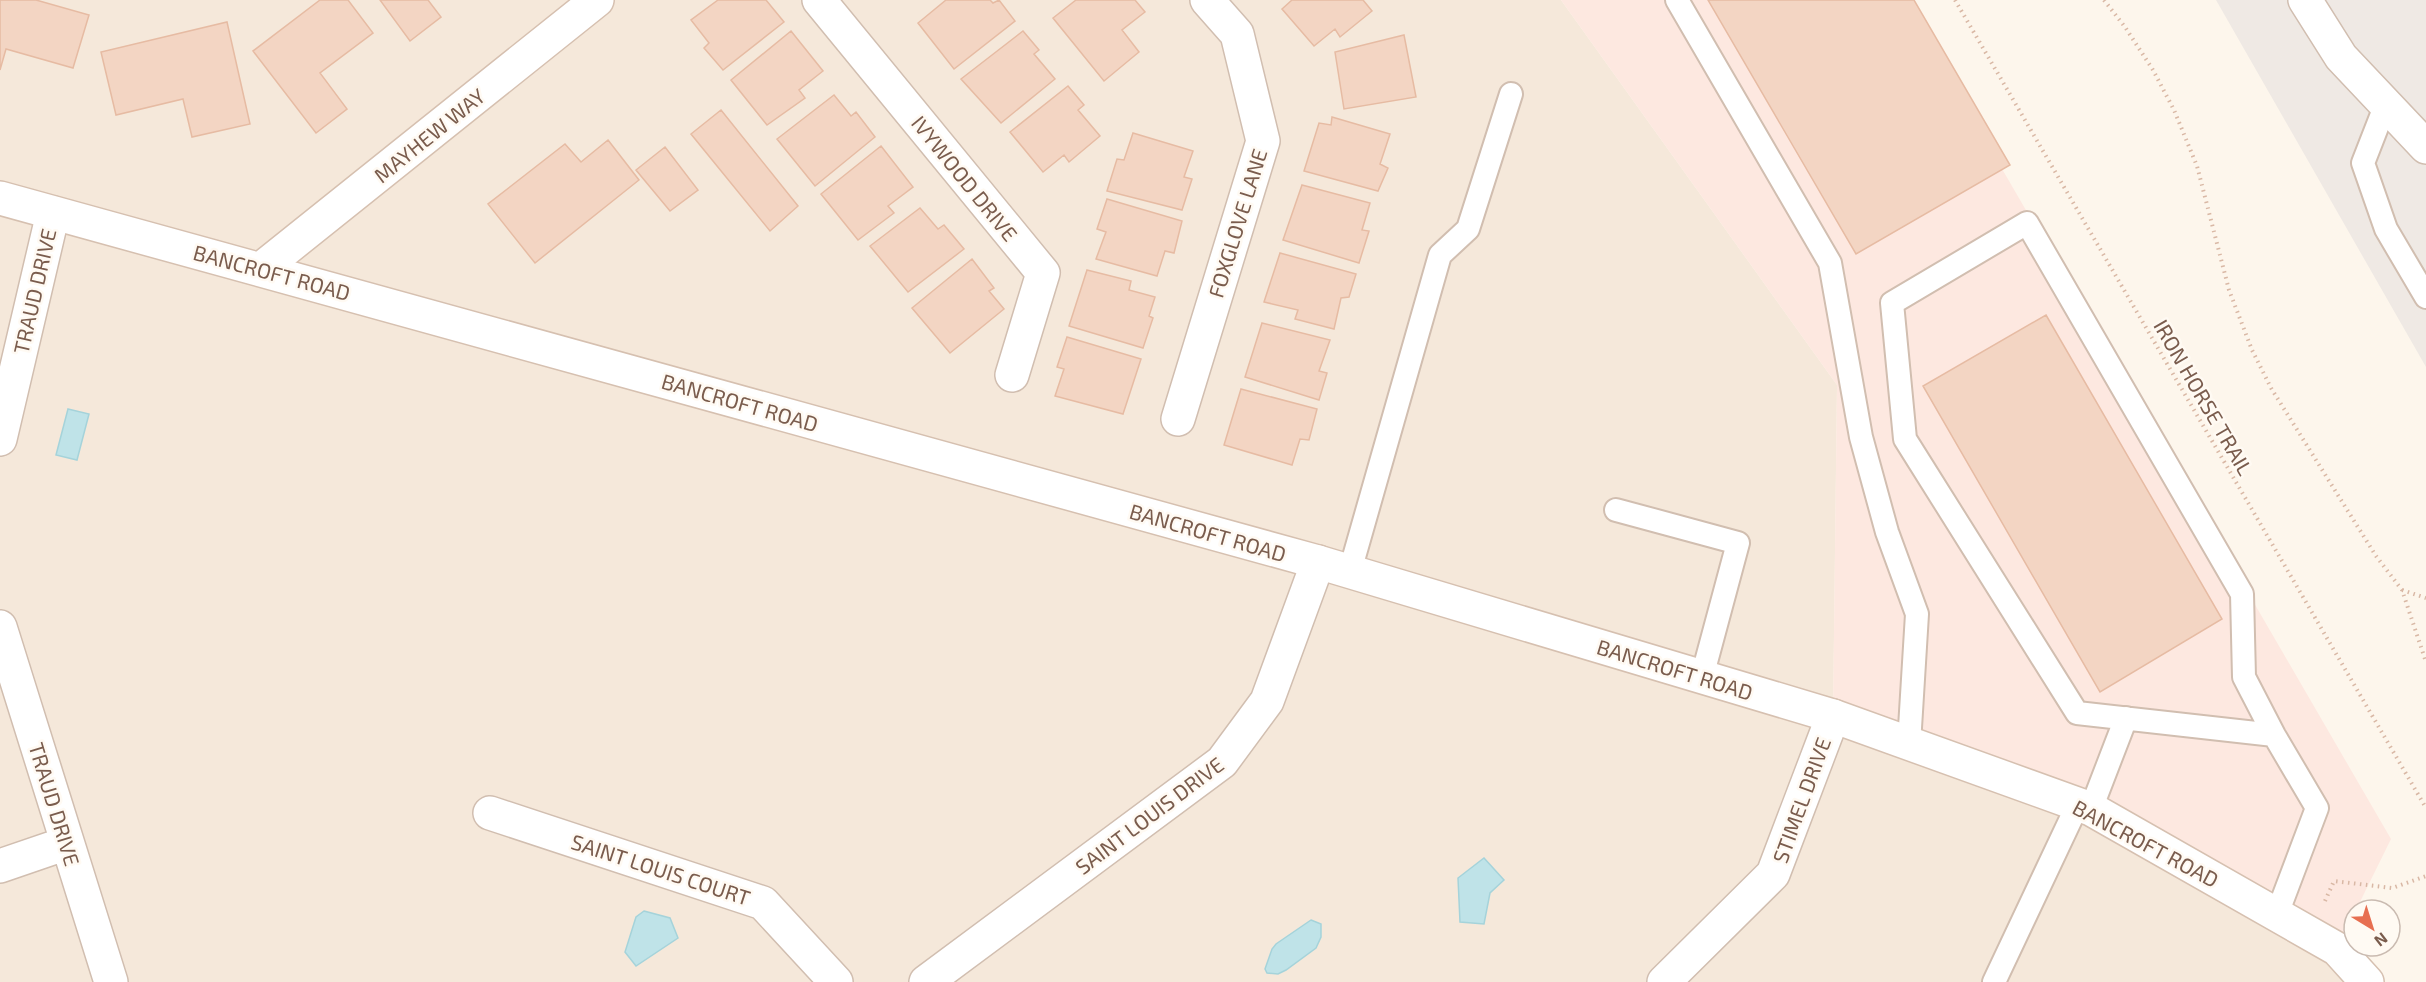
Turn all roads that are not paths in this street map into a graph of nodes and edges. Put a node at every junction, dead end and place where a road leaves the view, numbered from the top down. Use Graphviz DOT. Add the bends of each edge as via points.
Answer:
graph roads {
  1 [pos="597,0"];
  2 [pos="819,0"];
  3 [pos="1207,0"];
  4 [pos="1677,0"];
  5 [pos="2305,0"];
  6 [pos="1511,94"];
  7 [pos="2386,105"];
  8 [pos="2426,147"];
  9 [pos="0,198"];
  10 [pos="52,213"];
  11 [pos="261,268"];
  12 [pos="2426,297"];
  13 [pos="1012,375"];
  14 [pos="1178,419"];
  15 [pos="0,439"];
  16 [pos="1616,510"];
  17 [pos="1318,562"];
  18 [pos="1350,571"];
  19 [pos="0,627"];
  20 [pos="1702,677"];
  21 [pos="1833,716"];
  22 [pos="2126,718"];
  23 [pos="2274,735"];
  24 [pos="1909,744"];
  25 [pos="2085,806"];
  26 [pos="490,813"];
  27 [pos="67,843"];
  28 [pos="0,866"];
  29 [pos="2277,914"];
  30 [pos="111,982"];
  31 [pos="836,982"];
  32 [pos="926,982"];
  33 [pos="1664,982"];
  34 [pos="1994,982"];
  35 [pos="2367,982"];
  1 -- 11 [label="street, MAYHEW WAY"];
  2 -- 13 [label="street, IVYWOOD DRIVE" via="1043,273"];
  3 -- 14 [label="street, FOXGLOVE LANE" via="1237,34 1263,141"];
  4 -- 24 [label="lane" via="1830,263 1861,437 1887,532 1917,614"];
  5 -- 7 [label="street" via="2341,57"];
  6 -- 18 [label="lane" via="1468,229 1440,255"];
  7 -- 8 [label="street"];
  7 -- 12 [label="lane" via="2363,163 2386,229"];
  9 -- 10 [label="street, BANCROFT ROAD"];
  10 -- 11 [label="street, BANCROFT ROAD"];
  10 -- 15 [label="street, TRAUD DRIVE"];
  11 -- 17 [label="street, BANCROFT ROAD"];
  16 -- 20 [label="lane" via="1738,543"];
  17 -- 18 [label="street, BANCROFT ROAD"];
  17 -- 32 [label="street, SAINT LOUIS DRIVE" via="1267,701 1222,762"];
  18 -- 20 [label="street, BANCROFT ROAD"];
  19 -- 27 [label="street, TRAUD DRIVE"];
  20 -- 21 [label="street, BANCROFT ROAD"];
  21 -- 24 [label="street, BANCROFT ROAD"];
  21 -- 33 [label="street, STIMEL DRIVE" via="1773,874"];
  22 -- 23 [label="lane"];
  22 -- 23 [label="lane" via="2078,713 1905,439 1892,303 2027,223 2242,594 2244,677"];
  22 -- 25 [label="lane"];
  23 -- 29 [label="lane" via="2317,808"];
  24 -- 25 [label="street, BANCROFT ROAD"];
  25 -- 29 [label="street, BANCROFT ROAD"];
  25 -- 34 [label="lane"];
  26 -- 31 [label="street, SAINT LOUIS COURT" via="763,903"];
  27 -- 28 [label="street"];
  27 -- 30 [label="street, TRAUD DRIVE"];
  29 -- 35 [label="street, BANCROFT ROAD" via="2337,949"];
}
